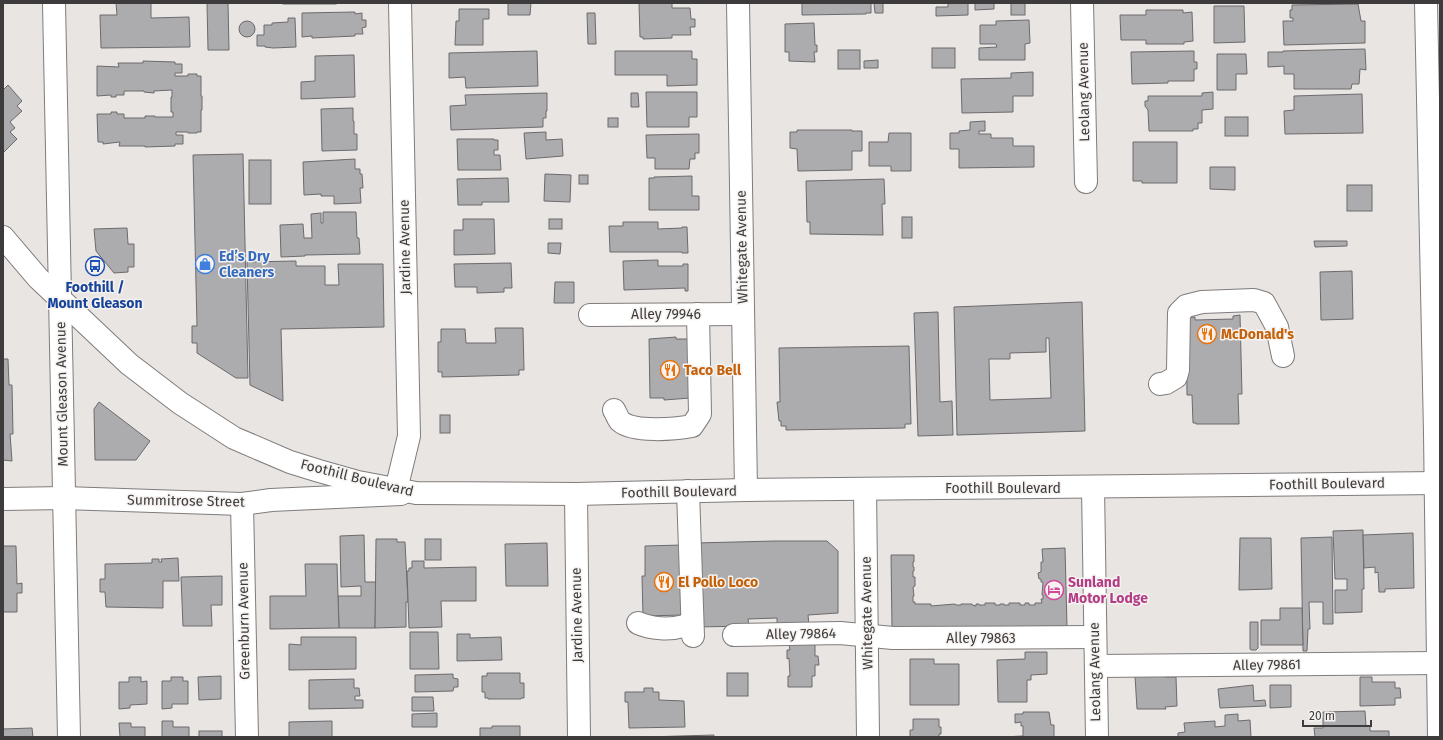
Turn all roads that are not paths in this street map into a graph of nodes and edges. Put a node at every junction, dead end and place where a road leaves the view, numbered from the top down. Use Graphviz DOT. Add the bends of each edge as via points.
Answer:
graph roads {
  1 [pos="54,3"];
  2 [pos="400,3"];
  3 [pos="738,3"];
  4 [pos="1082,3"];
  5 [pos="1426,3"];
  6 [pos="1434,77"];
  7 [pos="1086,182"];
  8 [pos="3,237"];
  9 [pos="61,300"];
  10 [pos="698,314"];
  11 [pos="743,314"];
  12 [pos="590,315"];
  13 [pos="1283,356"];
  14 [pos="1160,384"];
  15 [pos="614,410"];
  16 [pos="1438,483"];
  17 [pos="1093,487"];
  18 [pos="865,489"];
  19 [pos="746,490"];
  20 [pos="688,491"];
  21 [pos="406,492"];
  22 [pos="576,494"];
  23 [pos="3,498"];
  24 [pos="64,498"];
  25 [pos="242,504"];
  26 [pos="638,623"];
  27 [pos="734,635"];
  28 [pos="867,636"];
  29 [pos="1095,637"];
  30 [pos="1438,663"];
  31 [pos="1096,666"];
  32 [pos="69,737"];
  33 [pos="247,737"];
  34 [pos="579,737"];
  35 [pos="868,737"];
  36 [pos="1096,737"];
  37 [pos="1439,737"];
  1 -- 9 [label="street, Mount Gleason Avenue"];
  2 -- 21 [label="street, Jardine Avenue" via="409,436"];
  3 -- 11 [label="street, Whitegate Avenue"];
  4 -- 7 [label="street, Leolang Avenue"];
  5 -- 6 [label="street"];
  6 -- 16 [label="street"];
  8 -- 9 [label="street, Foothill Boulevard" via="38,278"];
  9 -- 21 [label="street, Foothill Boulevard" via="129,364 180,403 234,438 304,467"];
  9 -- 24 [label="street, Mount Gleason Avenue"];
  10 -- 11 [label="street, Alley 79946"];
  10 -- 12 [label="street, Alley 79946"];
  10 -- 15 [label="street" via="700,414 692,426 645,429 631,427 620,421"];
  11 -- 19 [label="street, Whitegate Avenue"];
  13 -- 14 [label="street" via="1276,327 1264,302 1202,302 1186,306 1179,313 1178,370 1176,377"];
  16 -- 17 [label="street, Foothill Boulevard"];
  16 -- 30 [label="street"];
  17 -- 18 [label="street, Foothill Boulevard"];
  17 -- 29 [label="street, Leolang Avenue"];
  18 -- 19 [label="street, Foothill Boulevard"];
  18 -- 28 [label="street, Whitegate Avenue"];
  19 -- 20 [label="street, Foothill Boulevard"];
  20 -- 22 [label="street, Foothill Boulevard"];
  20 -- 26 [label="street" via="692,628 644,626"];
  21 -- 22 [label="street, Foothill Boulevard"];
  21 -- 25 [label="street, Summitrose Street"];
  22 -- 34 [label="street, Jardine Avenue"];
  23 -- 24 [label="street, Summitrose Street"];
  24 -- 25 [label="street, Summitrose Street"];
  24 -- 32 [label="street, Mount Gleason Avenue"];
  25 -- 33 [label="street, Greenburn Avenue"];
  27 -- 28 [label="street, Alley 79864" via="840,633"];
  28 -- 29 [label="street, Alley 79863"];
  28 -- 35 [label="street, Whitegate Avenue"];
  29 -- 31 [label="street, Leolang Avenue"];
  30 -- 31 [label="street, Alley 79861"];
  30 -- 37 [label="street"];
  31 -- 36 [label="street, Leolang Avenue"];
}
